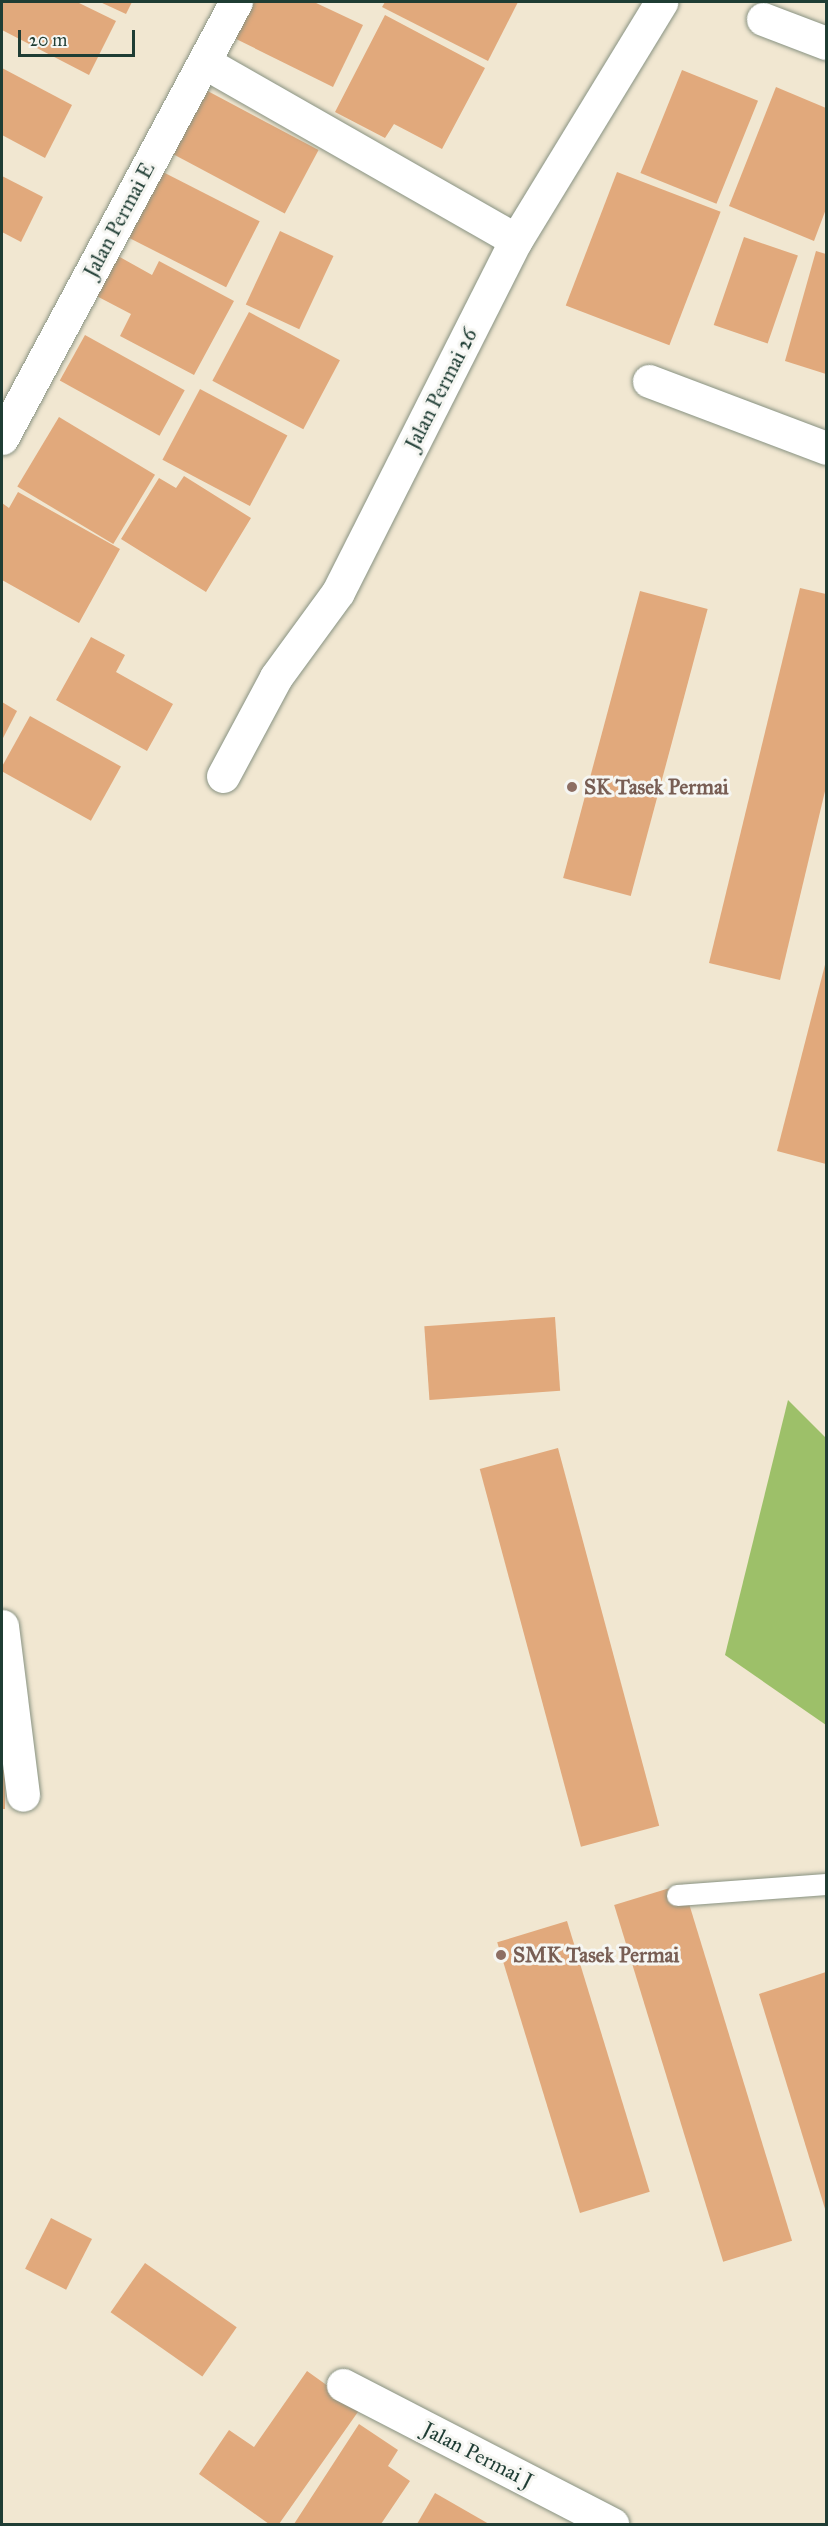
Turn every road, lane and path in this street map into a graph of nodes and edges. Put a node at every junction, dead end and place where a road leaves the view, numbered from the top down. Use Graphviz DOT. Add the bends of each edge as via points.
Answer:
graph roads {
  1 [pos="237,2"];
  2 [pos="661,2"];
  3 [pos="763,20"];
  4 [pos="826,44"];
  5 [pos="204,62"];
  6 [pos="516,240"];
  7 [pos="649,381"];
  8 [pos="2,438"];
  9 [pos="826,448"];
  10 [pos="223,776"];
  11 [pos="2,1626"];
  12 [pos="22,1795"];
  13 [pos="826,1884"];
  14 [pos="677,1895"];
  15 [pos="343,2385"];
  16 [pos="612,2524"];
  1 -- 5 [label="street, Jalan Permai E"];
  2 -- 6 [label="street, Jalan Permai 26"];
  3 -- 4 [label="street"];
  5 -- 6 [label="street"];
  5 -- 8 [label="street, Jalan Permai E"];
  6 -- 10 [label="street, Jalan Permai 26" via="338,592 276,677"];
  7 -- 9 [label="street"];
  11 -- 12 [label="street"];
  13 -- 14 [label="lane"];
  15 -- 16 [label="street, Jalan Permai J"];
}
